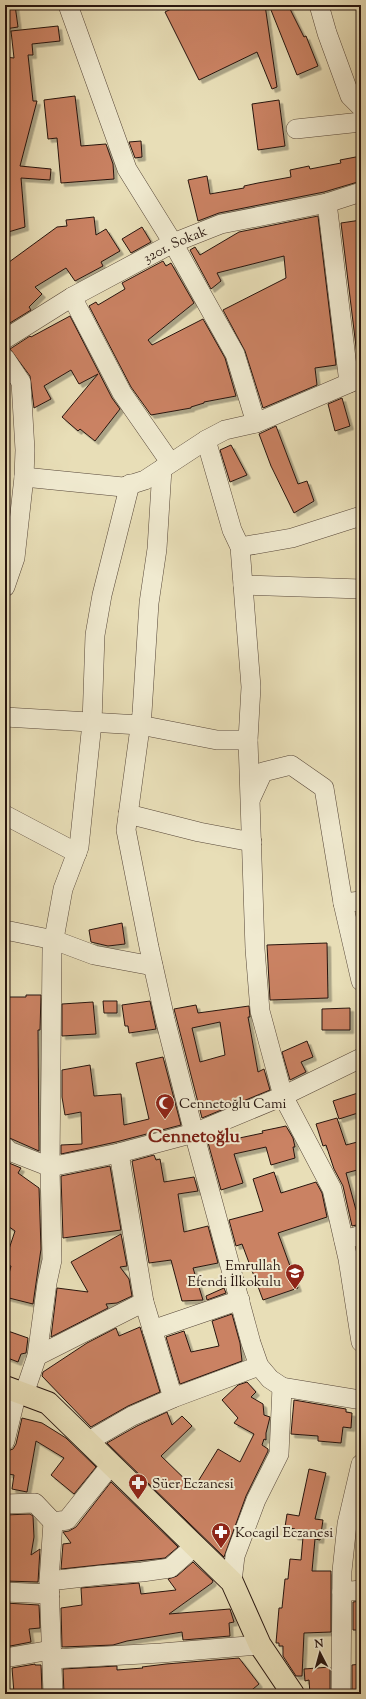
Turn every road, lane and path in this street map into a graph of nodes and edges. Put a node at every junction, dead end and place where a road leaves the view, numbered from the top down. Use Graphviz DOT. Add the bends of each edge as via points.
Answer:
graph roads {
  1 [pos="68,5"];
  2 [pos="319,5"];
  3 [pos="361,107"];
  4 [pos="361,122"];
  5 [pos="296,129"];
  6 [pos="361,192"];
  7 [pos="327,203"];
  8 [pos="173,243"];
  9 [pos="72,297"];
  10 [pos="5,339"];
  11 [pos="5,358"];
  12 [pos="355,381"];
  13 [pos="256,423"];
  14 [pos="206,440"];
  15 [pos="166,466"];
  16 [pos="24,477"];
  17 [pos="130,484"];
  18 [pos="361,516"];
  19 [pos="240,547"];
  20 [pos="243,584"];
  21 [pos="5,587"];
  22 [pos="361,589"];
  23 [pos="5,717"];
  24 [pos="92,722"];
  25 [pos="140,725"];
  26 [pos="248,740"];
  27 [pos="250,800"];
  28 [pos="128,814"];
  29 [pos="5,815"];
  30 [pos="252,842"];
  31 [pos="77,853"];
  32 [pos="352,902"];
  33 [pos="5,930"];
  34 [pos="54,940"];
  35 [pos="153,966"];
  36 [pos="361,982"];
  37 [pos="361,1058"];
  38 [pos="283,1096"];
  39 [pos="194,1134"];
  40 [pos="6,1152"];
  41 [pos="119,1153"];
  42 [pos="50,1167"];
  43 [pos="352,1238"];
  44 [pos="356,1273"];
  45 [pos="240,1300"];
  46 [pos="144,1302"];
  47 [pos="152,1330"];
  48 [pos="361,1342"];
  49 [pos="37,1356"];
  50 [pos="259,1366"];
  51 [pos="282,1387"];
  52 [pos="15,1391"];
  53 [pos="174,1398"];
  54 [pos="361,1400"];
  55 [pos="5,1441"];
  56 [pos="87,1442"];
  57 [pos="361,1464"];
  58 [pos="111,1465"];
  59 [pos="5,1504"];
  60 [pos="53,1522"];
  61 [pos="195,1546"];
  62 [pos="232,1582"];
  63 [pos="50,1587"];
  64 [pos="361,1590"];
  65 [pos="5,1592"];
  66 [pos="342,1592"];
  67 [pos="260,1645"];
  68 [pos="52,1654"];
  69 [pos="5,1658"];
  70 [pos="53,1694"];
  71 [pos="293,1694"];
  72 [pos="341,1694"];
  1 -- 8 [label="street" via="127,169"];
  2 -- 3 [label="street" via="350,96"];
  4 -- 5 [label="street"];
  6 -- 7 [label="street, 3201. Sokak"];
  7 -- 8 [label="street, 3201. Sokak" via="221,224"];
  7 -- 12 [label="street"];
  8 -- 9 [label="street, 3201. Sokak"];
  8 -- 13 [label="street" via="235,354"];
  9 -- 10 [label="street, 3201. Sokak"];
  9 -- 15 [label="street" via="122,393"];
  11 -- 16 [label="street" via="20,382 25,450"];
  12 -- 13 [label="street"];
  13 -- 14 [label="street" via="225,430"];
  14 -- 15 [label="street"];
  14 -- 19 [label="street" via="232,530"];
  15 -- 17 [label="street" via="145,480"];
  15 -- 25 [label="street" via="148,603"];
  16 -- 17 [label="street" via="123,487"];
  16 -- 21 [label="street" via="15,558"];
  17 -- 24 [label="street" via="102,595 95,635"];
  18 -- 19 [label="street" via="292,538"];
  19 -- 20 [label="street"];
  20 -- 22 [label="street"];
  20 -- 26 [label="street" via="251,687"];
  23 -- 24 [label="street"];
  24 -- 25 [label="street"];
  24 -- 31 [label="street" via="80,847"];
  25 -- 26 [label="street" via="217,740"];
  25 -- 28 [label="street"];
  26 -- 27 [label="street"];
  27 -- 30 [label="street"];
  27 -- 32 [label="street" via="263,772 291,765 324,788"];
  28 -- 30 [label="street" via="198,832"];
  28 -- 35 [label="street" via="126,830"];
  29 -- 31 [label="street"];
  30 -- 38 [label="street" via="254,950 260,1011"];
  31 -- 34 [label="street" via="64,889"];
  32 -- 36 [label="street"];
  33 -- 34 [label="street"];
  34 -- 35 [label="street" via="94,955"];
  34 -- 42 [label="street"];
  35 -- 39 [label="street"];
  37 -- 38 [label="street"];
  38 -- 39 [label="street"];
  38 -- 43 [label="street" via="332,1189"];
  39 -- 41 [label="street"];
  39 -- 45 [label="street"];
  40 -- 42 [label="street"];
  41 -- 42 [label="street"];
  41 -- 46 [label="street"];
  42 -- 49 [label="street" via="52,1260"];
  43 -- 44 [label="street"];
  44 -- 48 [label="street"];
  45 -- 47 [label="street"];
  45 -- 50 [label="street"];
  46 -- 47 [label="street"];
  46 -- 49 [label="street"];
  47 -- 53 [label="street"];
  49 -- 52 [label="street"];
  50 -- 51 [label="street" via="270,1379"];
  50 -- 53 [label="street"];
  51 -- 54 [label="street"];
  51 -- 62 [label="street" via="280,1454 256,1500 235,1556"];
  52 -- 55 [label="street"];
  52 -- 56 [label="main road" via="48,1403"];
  53 -- 56 [label="street" via="132,1416"];
  56 -- 58 [label="main road"];
  57 -- 66 [label="street" via="347,1524"];
  58 -- 60 [label="street" via="67,1520"];
  58 -- 61 [label="main road"];
  59 -- 60 [label="street" via="35,1503"];
  60 -- 63 [label="street"];
  61 -- 62 [label="main road"];
  61 -- 63 [label="street" via="170,1568 102,1575"];
  62 -- 67 [label="main road"];
  63 -- 65 [label="street"];
  63 -- 68 [label="street"];
  64 -- 66 [label="street"];
  66 -- 72 [label="street"];
  67 -- 68 [label="street" via="161,1653"];
  67 -- 71 [label="main road"];
  68 -- 69 [label="street"];
  68 -- 70 [label="street"];
}
